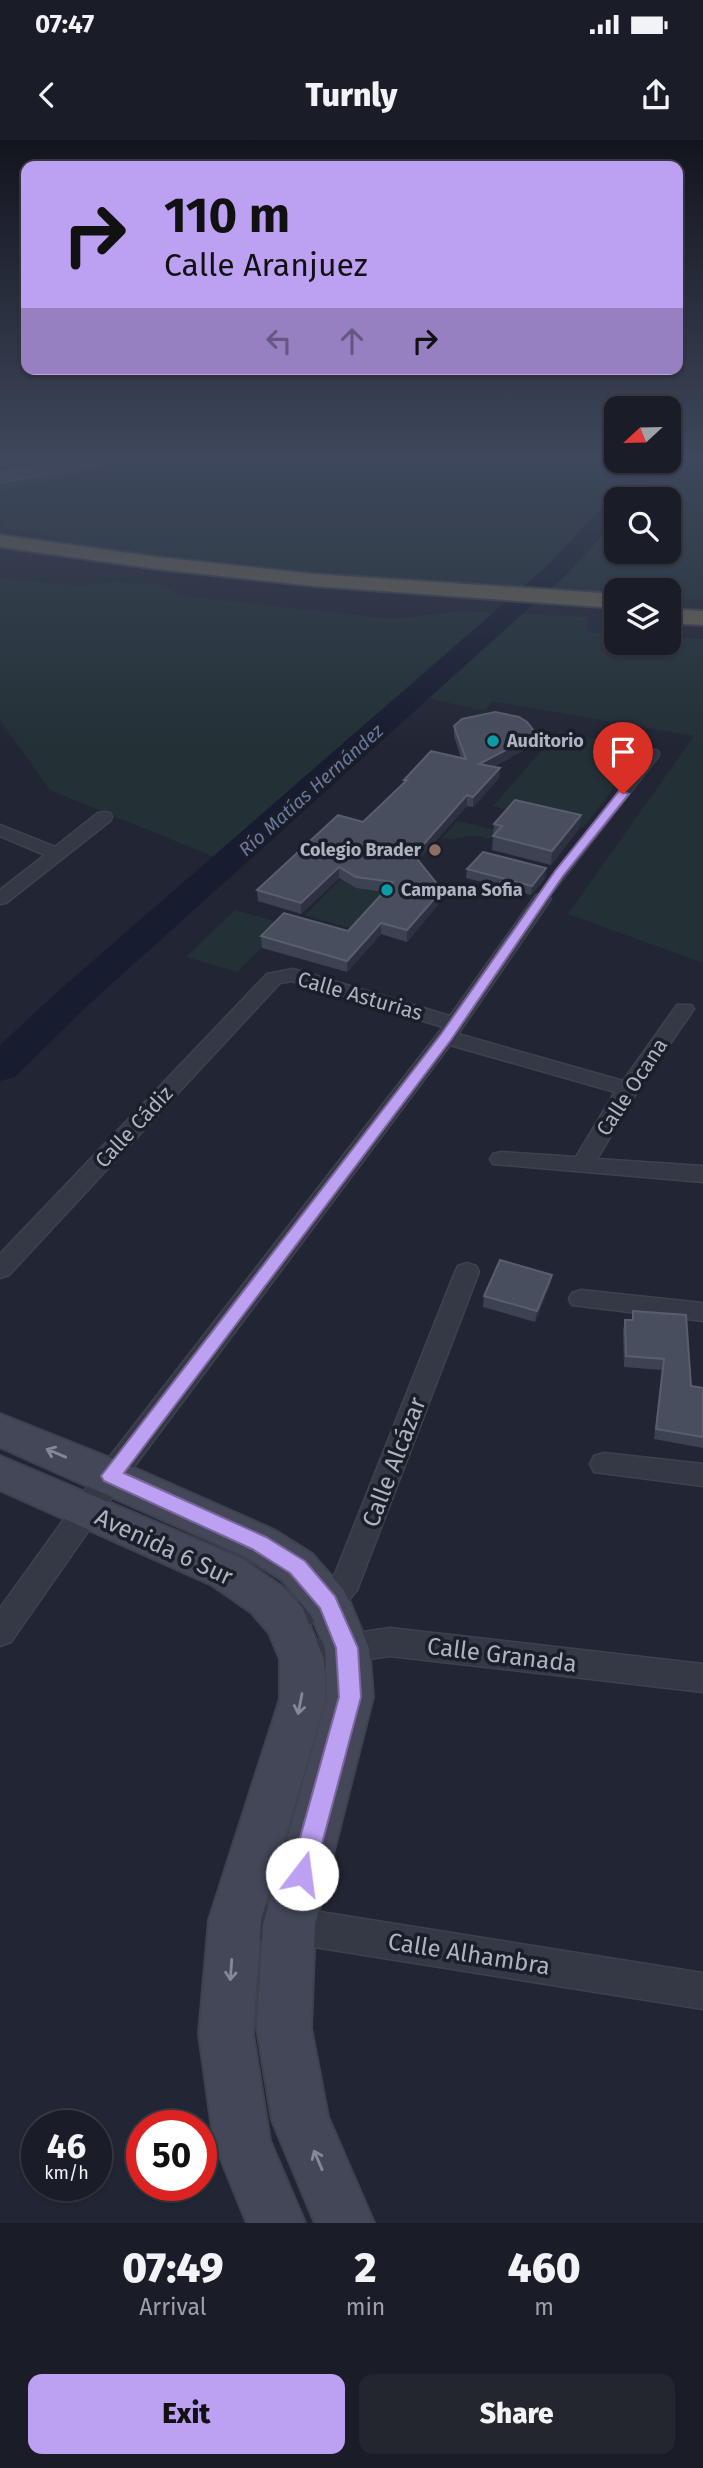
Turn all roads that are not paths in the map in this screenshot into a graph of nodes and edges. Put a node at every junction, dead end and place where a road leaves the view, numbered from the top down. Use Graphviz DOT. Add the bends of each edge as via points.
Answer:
graph roads {
  1 [pos="9,554"];
  2 [pos="99,554"];
  3 [pos="64,571"];
  4 [pos="207,580"];
  5 [pos="471,598"];
  6 [pos="604,602"];
  7 [pos="583,604"];
  8 [pos="681,606"];
  9 [pos="703,607"];
  10 [pos="604,609"];
  11 [pos="681,617"];
  12 [pos="703,618"];
  13 [pos="655,754"];
  14 [pos="104,817"];
  15 [pos="0,830"];
  16 [pos="56,854"];
  17 [pos="547,871"];
  18 [pos="559,874"];
  19 [pos="0,899"];
  20 [pos="542,899"];
  21 [pos="268,985"];
  22 [pos="684,1009"];
  23 [pos="451,1030"];
  24 [pos="628,1088"];
  25 [pos="502,1159"];
  26 [pos="582,1165"];
  27 [pos="703,1174"];
  28 [pos="0,1269"];
  29 [pos="467,1272"];
  30 [pos="581,1299"];
  31 [pos="703,1312"];
  32 [pos="0,1430"];
  33 [pos="604,1464"];
  34 [pos="0,1472"];
  35 [pos="703,1475"];
  36 [pos="99,1493"];
  37 [pos="328,1603"];
  38 [pos="0,1632"];
  39 [pos="294,1640"];
  40 [pos="347,1648"];
  41 [pos="703,1678"];
  42 [pos="235,1920"];
  43 [pos="289,1925"];
  44 [pos="703,1991"];
  45 [pos="276,2223"];
  46 [pos="345,2223"];
  1 -- 4 [label="highway"];
  2 -- 5 [label="highway"];
  3 -- 4 [label="highway"];
  4 -- 5 [label="highway" via="291,590"];
  5 -- 7 [label="highway"];
  6 -- 7 [label="highway"];
  7 -- 10 [label="highway"];
  8 -- 9 [label="highway"];
  11 -- 12 [label="highway"];
  13 -- 18 [label="lane"];
  14 -- 16 [label="street"];
  15 -- 16 [label="street"];
  16 -- 19 [label="street"];
  17 -- 18 [label="lane"];
  18 -- 20 [label="lane"];
  20 -- 23 [label="street"];
  21 -- 23 [label="street, Calle Asturias" via="274,978 293,975"];
  21 -- 28 [label="street, Calle Cádiz"];
  22 -- 24 [label="street, Calle Ocana"];
  23 -- 24 [label="street, Calle Asturias"];
  23 -- 36 [label="street"];
  24 -- 26 [label="street, Calle Ocana"];
  25 -- 26 [label="street"];
  26 -- 27 [label="street"];
  29 -- 37 [label="street, Calle Alcázar" via="347,1581"];
  30 -- 31 [label="street"];
  36 -- 32 [label="main road, Avenida 6 Sur, one-way"];
  33 -- 35 [label="street"];
  34 -- 36 [label="main road, Avenida 6 Sur"];
  36 -- 37 [label="main road, Avenida 6 Sur" via="259,1543 297,1567"];
  36 -- 38 [label="street"];
  36 -- 39 [label="main road, Avenida 6 Sur" via="266,1599"];
  37 -- 39 [label="street, Calle Alcázar"];
  37 -- 40 [label="main road, Avenida 6 Sur"];
  39 -- 40 [label="street, Calle Granada"];
  39 -- 42 [label="main road, one-way" via="303,1699"];
  40 -- 41 [label="street, Calle Granada" via="390,1642"];
  40 -- 43 [label="main road, Avenida 6 Sur" via="350,1697"];
  42 -- 43 [label="street, Calle Alhambra"];
  42 -- 45 [label="main road, one-way" via="226,2035 242,2141"];
  43 -- 44 [label="street, Calle Alhambra"];
  46 -- 43 [label="main road, Avenida 6 Sur, one-way" via="300,2120 284,2028"];
}
